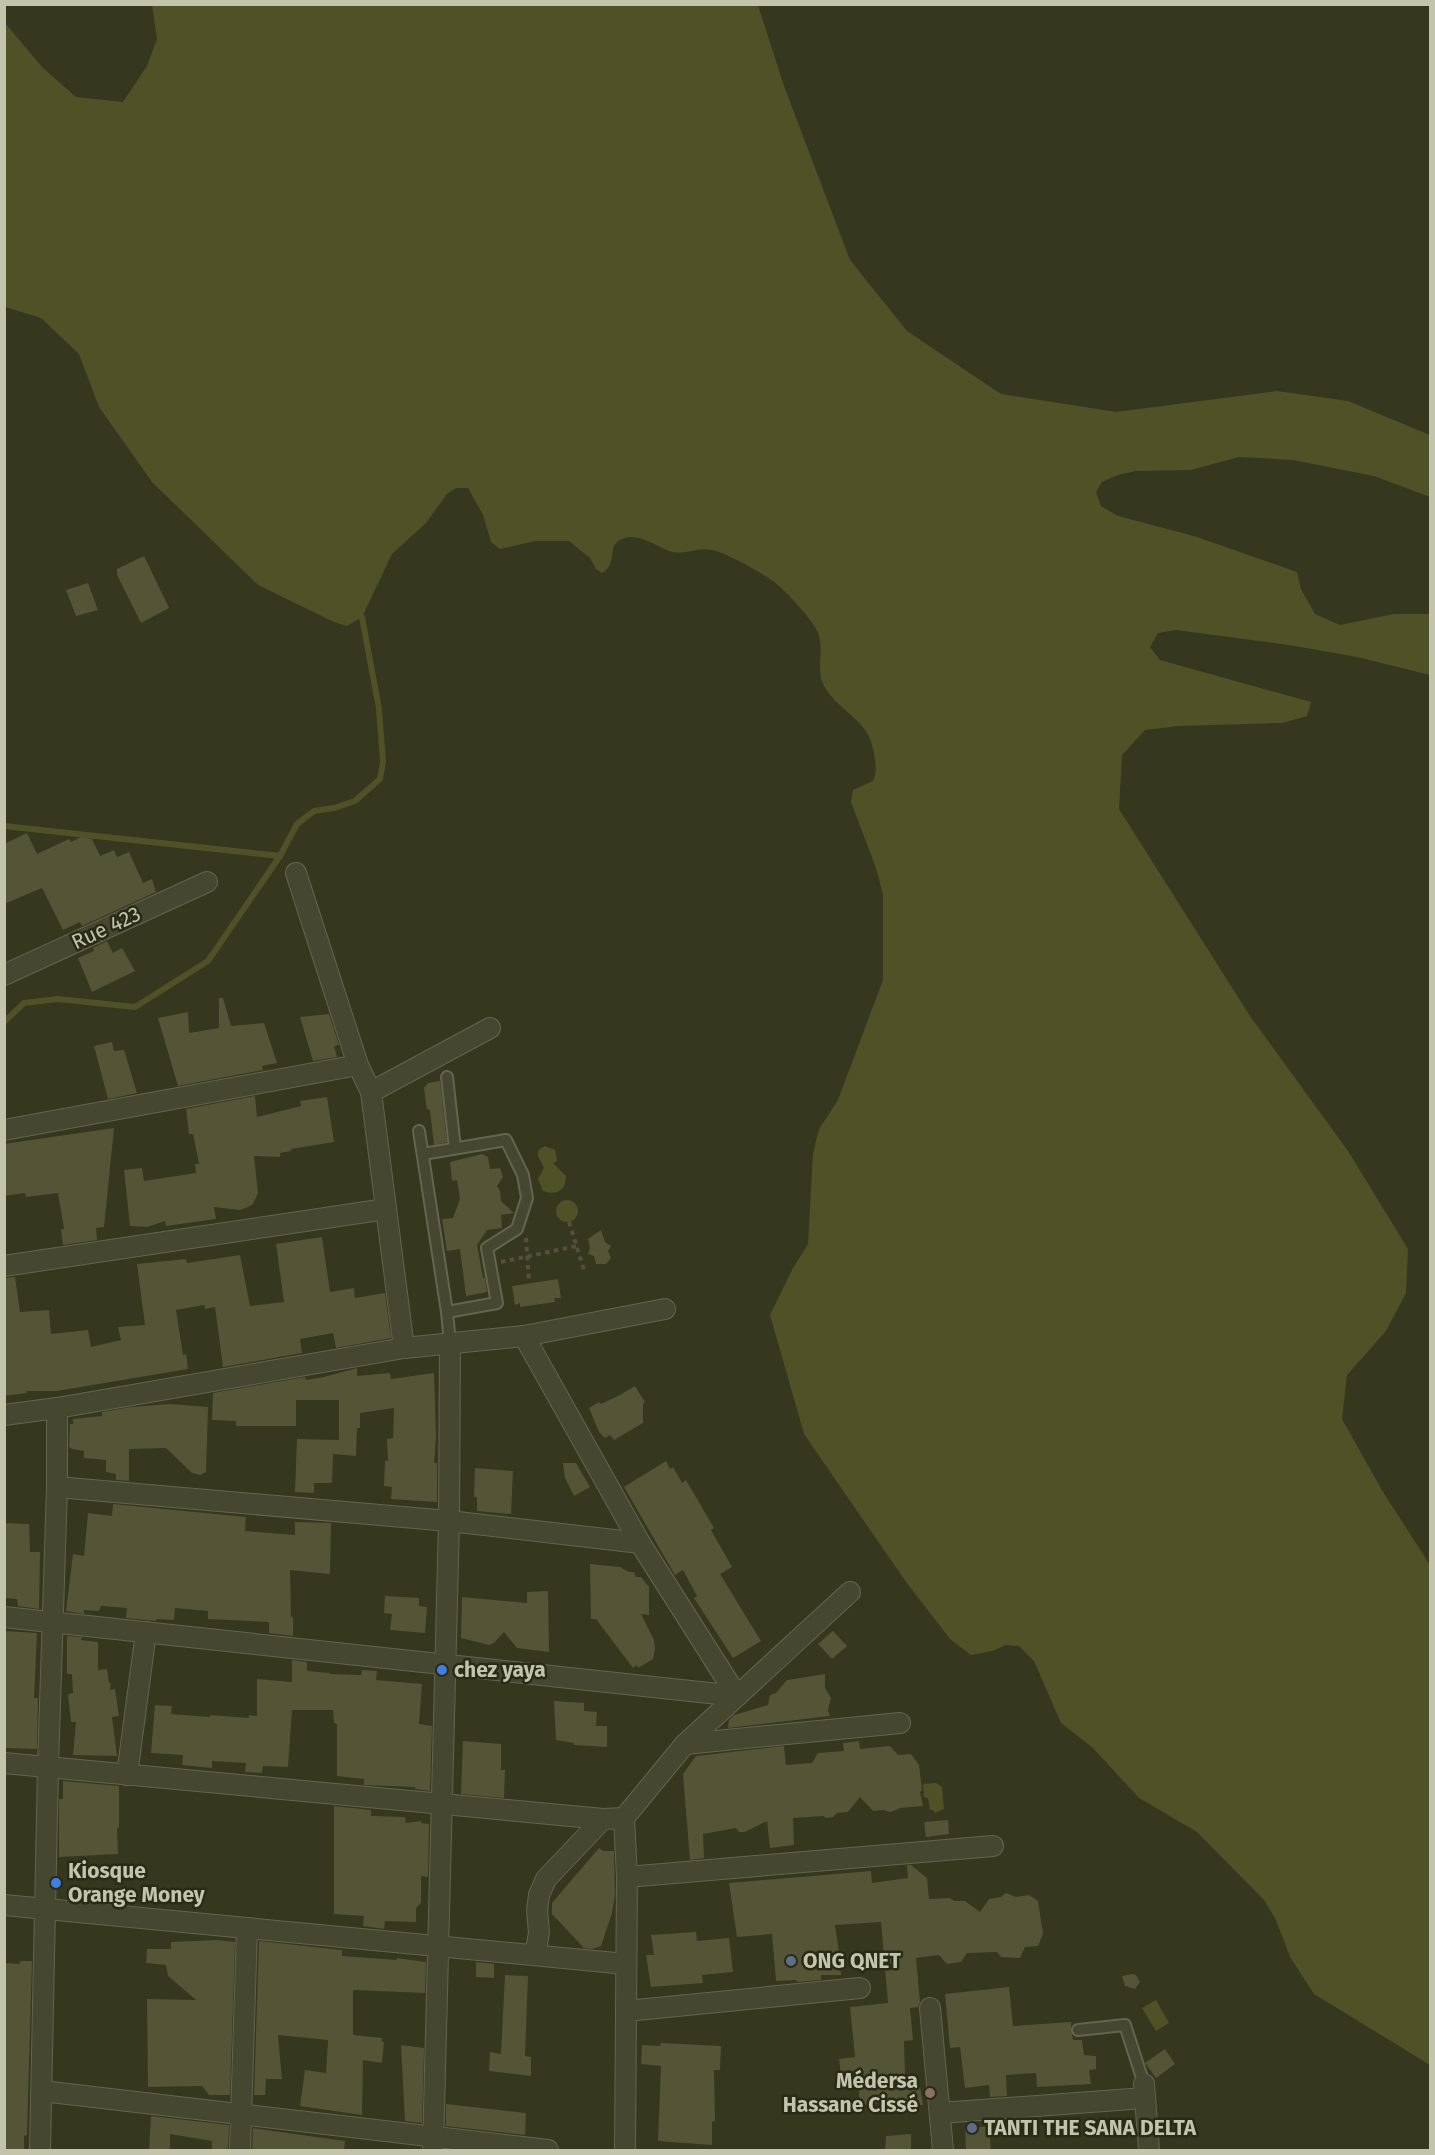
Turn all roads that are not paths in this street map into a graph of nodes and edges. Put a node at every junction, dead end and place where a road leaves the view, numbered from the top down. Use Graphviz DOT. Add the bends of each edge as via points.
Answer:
graph roads {
  1 [pos="296,873"];
  2 [pos="207,882"];
  3 [pos="4,975"];
  4 [pos="490,1028"];
  5 [pos="358,1065"];
  6 [pos="447,1077"];
  7 [pos="371,1092"];
  8 [pos="4,1130"];
  9 [pos="419,1131"];
  10 [pos="455,1148"];
  11 [pos="423,1154"];
  12 [pos="386,1209"];
  13 [pos="4,1266"];
  14 [pos="665,1309"];
  15 [pos="447,1312"];
  16 [pos="524,1335"];
  17 [pos="450,1344"];
  18 [pos="404,1348"];
  19 [pos="57,1408"];
  20 [pos="4,1415"];
  21 [pos="57,1488"];
  22 [pos="449,1521"];
  23 [pos="640,1543"];
  24 [pos="850,1592"];
  25 [pos="4,1617"];
  26 [pos="52,1622"];
  27 [pos="146,1632"];
  28 [pos="446,1665"];
  29 [pos="737,1696"];
  30 [pos="900,1723"];
  31 [pos="685,1744"];
  32 [pos="4,1763"];
  33 [pos="48,1767"];
  34 [pos="128,1775"];
  35 [pos="442,1804"];
  36 [pos="624,1818"];
  37 [pos="603,1819"];
  38 [pos="993,1846"];
  39 [pos="627,1877"];
  40 [pos="4,1905"];
  41 [pos="45,1909"];
  42 [pos="246,1928"];
  43 [pos="438,1946"];
  44 [pos="535,1955"];
  45 [pos="626,1964"];
  46 [pos="860,1988"];
  47 [pos="930,2008"];
  48 [pos="626,2011"];
  49 [pos="1078,2030"];
  50 [pos="42,2091"];
  51 [pos="1144,2091"];
  52 [pos="940,2114"];
  53 [pos="241,2115"];
  54 [pos="433,2144"];
  55 [pos="40,2151"];
  56 [pos="240,2151"];
  57 [pos="548,2151"];
  58 [pos="625,2151"];
  59 [pos="943,2151"];
  60 [pos="1149,2151"];
  1 -- 5 [label="street"];
  2 -- 3 [label="street, Rue 423"];
  4 -- 7 [label="street"];
  5 -- 7 [label="street"];
  5 -- 8 [label="street"];
  6 -- 10 [label="lane"];
  7 -- 12 [label="street"];
  9 -- 11 [label="lane"];
  10 -- 11 [label="lane"];
  10 -- 15 [label="lane" via="506,1140 523,1175 527,1198 517,1229 487,1248 497,1303"];
  11 -- 15 [label="lane"];
  12 -- 13 [label="street"];
  12 -- 18 [label="street"];
  14 -- 16 [label="street"];
  15 -- 17 [label="lane"];
  16 -- 17 [label="street"];
  16 -- 23 [label="street"];
  17 -- 18 [label="street"];
  17 -- 22 [label="street"];
  18 -- 19 [label="street"];
  19 -- 20 [label="street"];
  19 -- 21 [label="street"];
  21 -- 22 [label="street"];
  21 -- 26 [label="street"];
  22 -- 23 [label="street"];
  22 -- 28 [label="street"];
  23 -- 29 [label="street"];
  24 -- 29 [label="street"];
  25 -- 26 [label="street"];
  26 -- 27 [label="street"];
  26 -- 33 [label="street"];
  27 -- 28 [label="street"];
  27 -- 34 [label="street"];
  28 -- 29 [label="street"];
  28 -- 35 [label="street"];
  29 -- 31 [label="street"];
  30 -- 31 [label="street"];
  31 -- 36 [label="street"];
  32 -- 33 [label="street"];
  33 -- 34 [label="street"];
  33 -- 41 [label="street"];
  34 -- 35 [label="street"];
  35 -- 37 [label="street"];
  35 -- 43 [label="street"];
  36 -- 37 [label="street"];
  36 -- 39 [label="street"];
  37 -- 44 [label="street" via="546,1879 539,1894"];
  38 -- 39 [label="street"];
  39 -- 45 [label="street"];
  40 -- 41 [label="street"];
  41 -- 42 [label="street"];
  41 -- 50 [label="street"];
  42 -- 43 [label="street"];
  42 -- 53 [label="street"];
  43 -- 44 [label="street"];
  43 -- 54 [label="street"];
  44 -- 45 [label="street"];
  45 -- 48 [label="street"];
  46 -- 48 [label="street"];
  47 -- 52 [label="street"];
  48 -- 58 [label="street"];
  49 -- 51 [label="lane" via="1125,2025"];
  50 -- 53 [label="street"];
  50 -- 55 [label="street"];
  51 -- 52 [label="street"];
  51 -- 60 [label="street"];
  52 -- 59 [label="street"];
  53 -- 54 [label="street"];
  53 -- 56 [label="street"];
  54 -- 57 [label="street"];
}
